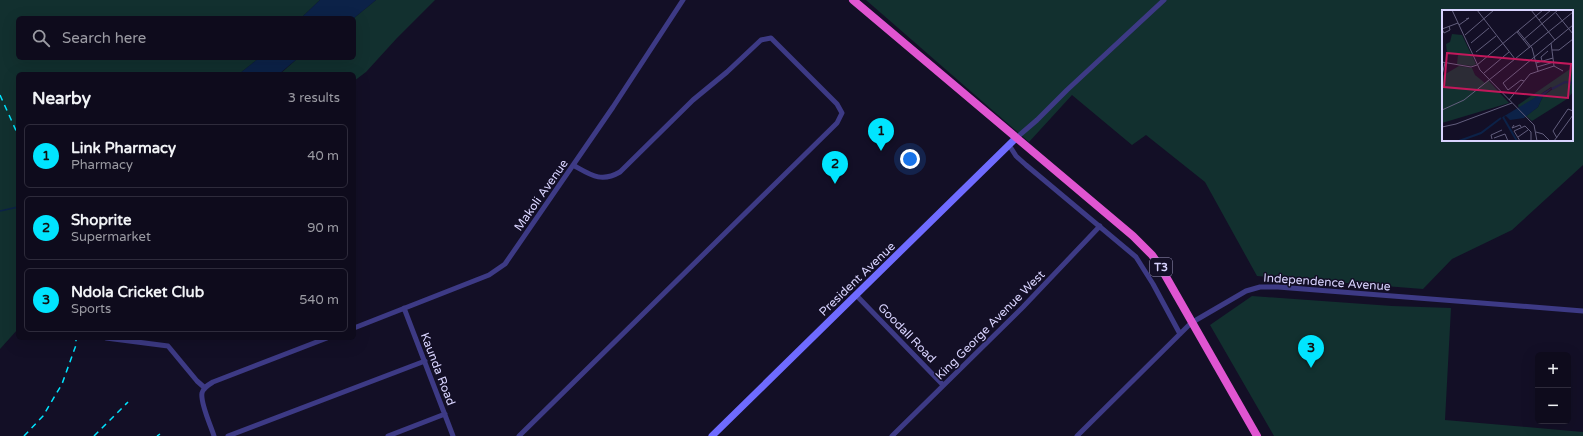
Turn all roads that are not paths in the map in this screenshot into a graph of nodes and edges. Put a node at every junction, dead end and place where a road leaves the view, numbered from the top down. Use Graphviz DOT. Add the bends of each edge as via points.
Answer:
graph roads {
  1 [pos="683,0"];
  2 [pos="853,0"];
  3 [pos="1164,0"];
  4 [pos="1016,138"];
  5 [pos="1009,145"];
  6 [pos="573,165"];
  7 [pos="1100,226"];
  8 [pos="856,295"];
  9 [pos="404,308"];
  10 [pos="1583,311"];
  11 [pos="1191,323"];
  12 [pos="356,327"];
  13 [pos="1180,334"];
  14 [pos="122,340"];
  15 [pos="322,340"];
  16 [pos="425,361"];
  17 [pos="943,385"];
  18 [pos="205,388"];
  19 [pos="444,414"];
  20 [pos="214,436"];
  21 [pos="228,436"];
  22 [pos="388,436"];
  23 [pos="453,436"];
  24 [pos="519,436"];
  25 [pos="712,436"];
  26 [pos="892,436"];
  27 [pos="1077,436"];
  28 [pos="1257,436"];
  1 -- 6 [label="street, Makoli Avenue"];
  2 -- 4 [label="highway, T3"];
  3 -- 4 [label="street"];
  4 -- 5 [label="main road, President Avenue"];
  4 -- 11 [label="highway, T3" via="1144,247 1161,268"];
  5 -- 7 [label="street" via="1026,165"];
  5 -- 8 [label="main road, President Avenue"];
  6 -- 9 [label="street, Makoli Avenue" via="500,268 489,275"];
  6 -- 24 [label="street" via="601,178 620,172 693,100 766,38 771,38 837,104 842,113 832,128"];
  7 -- 13 [label="street" via="1136,257"];
  7 -- 17 [label="street, King George Avenue West" via="1028,302"];
  8 -- 17 [label="street, Goodall Road"];
  8 -- 25 [label="main road, President Avenue"];
  9 -- 12 [label="street, Makoli Avenue"];
  9 -- 16 [label="street, Kaunda Road"];
  10 -- 11 [label="street, Independence Avenue" via="1260,287 1246,291"];
  11 -- 13 [label="street, Independence Avenue"];
  11 -- 28 [label="highway, T3"];
  13 -- 27 [label="street, Independence Avenue"];
  14 -- 18 [label="street" via="168,346 196,381"];
  15 -- 18 [label="street" via="213,382"];
  16 -- 19 [label="street, Kaunda Road"];
  16 -- 21 [label="street"];
  17 -- 26 [label="street, King George Avenue West"];
  18 -- 20 [label="street" via="201,394 202,402"];
  19 -- 22 [label="street"];
  19 -- 23 [label="street, Kaunda Road"];
}
